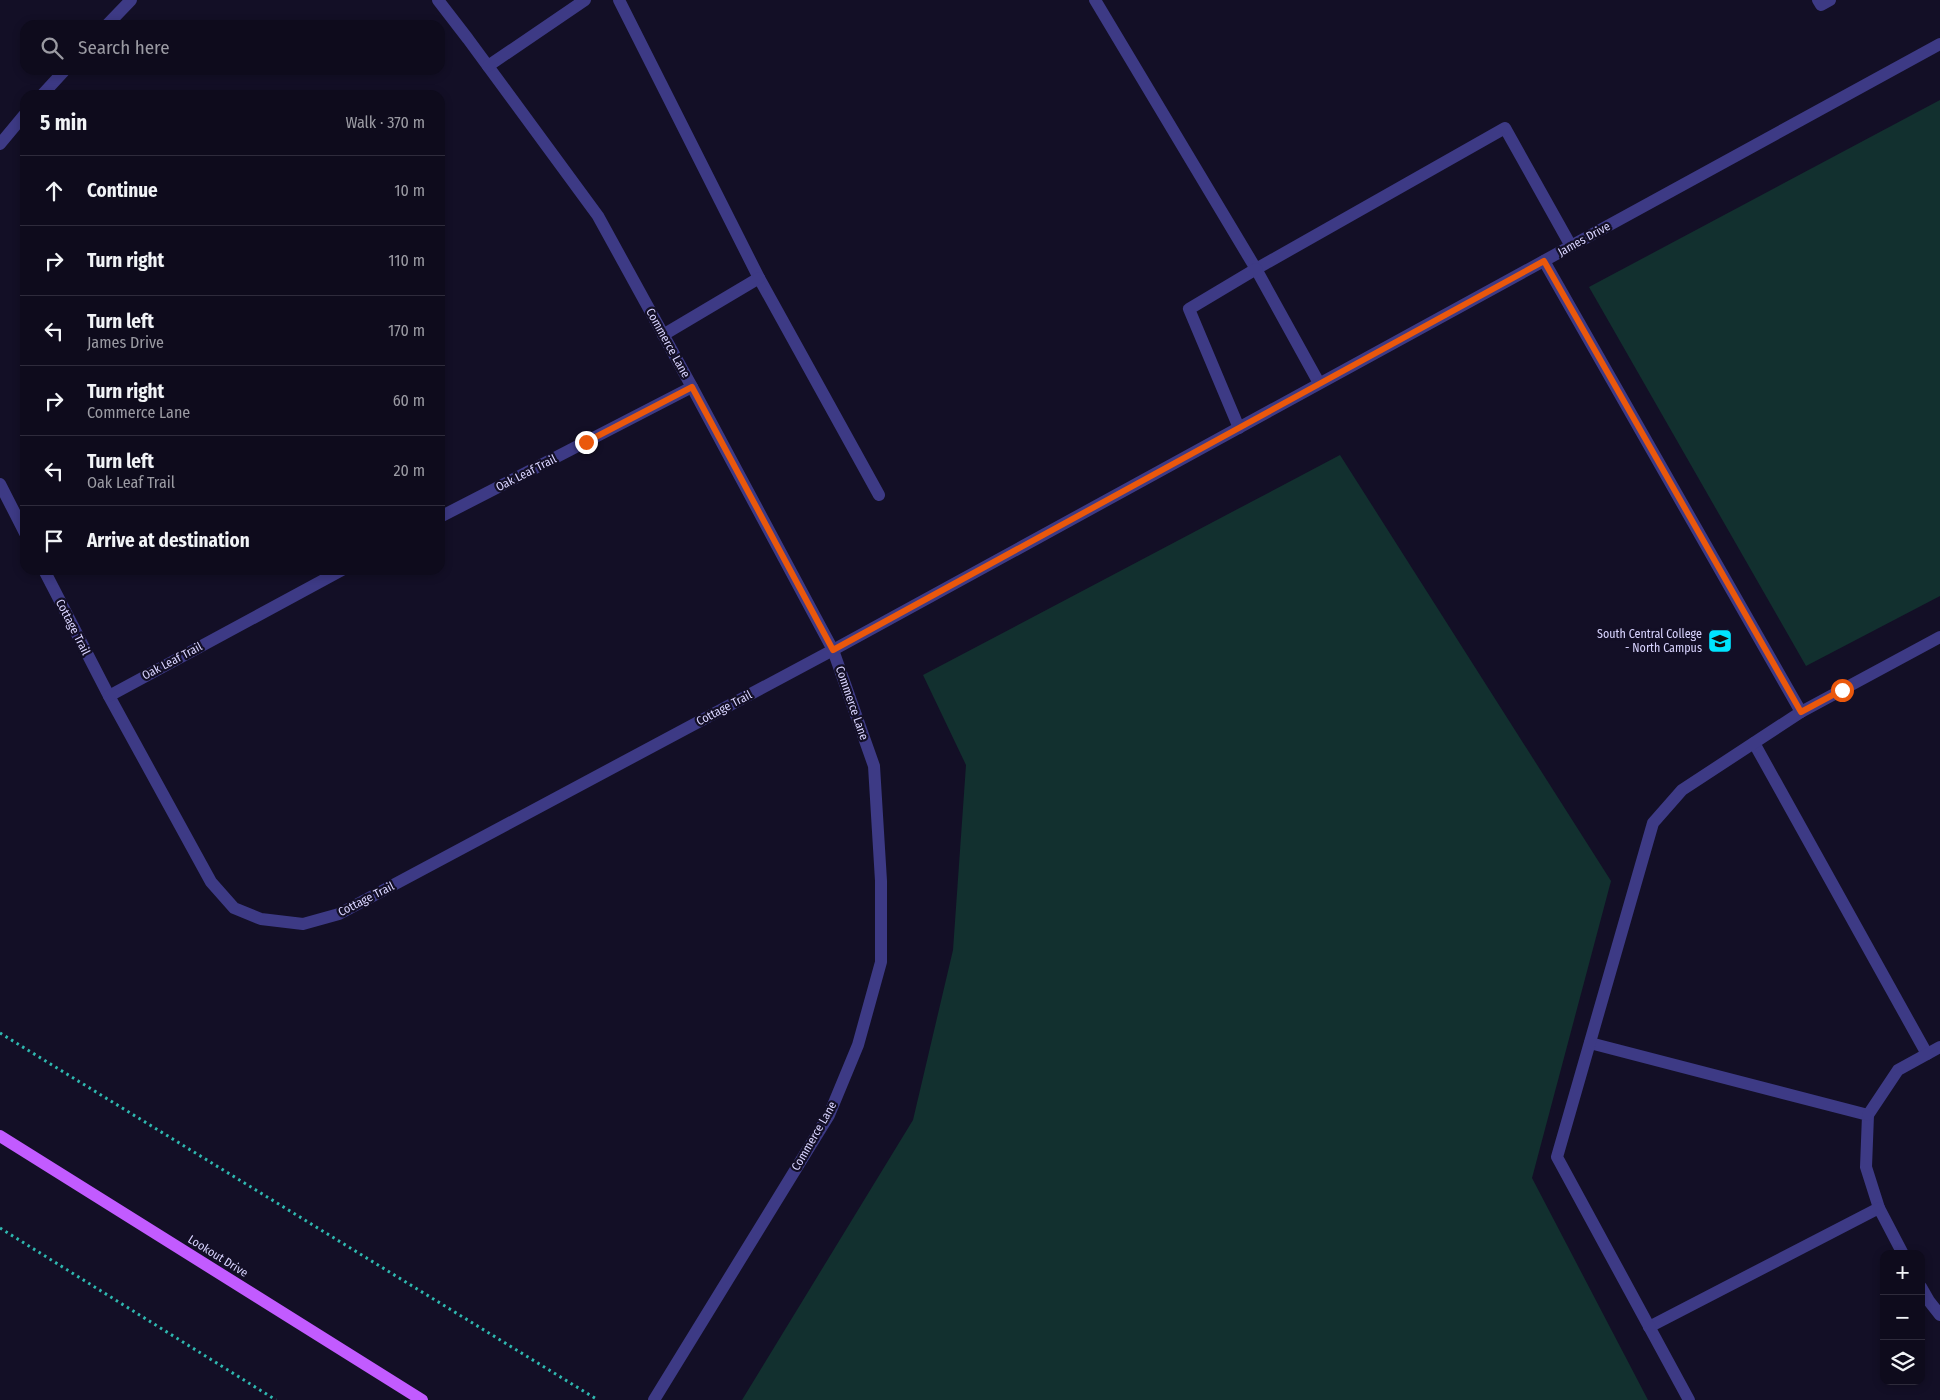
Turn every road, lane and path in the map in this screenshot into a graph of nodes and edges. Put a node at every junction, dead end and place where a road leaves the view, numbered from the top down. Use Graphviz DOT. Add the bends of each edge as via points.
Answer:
graph roads {
  1 [pos="131,0"];
  2 [pos="438,0"];
  3 [pos="585,0"];
  4 [pos="619,0"];
  5 [pos="1096,0"];
  6 [pos="1818,0"];
  7 [pos="1830,0"];
  8 [pos="113,20"];
  9 [pos="1940,44"];
  10 [pos="488,66"];
  11 [pos="60,75"];
  12 [pos="47,90"];
  13 [pos="20,120"];
  14 [pos="0,144"];
  15 [pos="1571,246"];
  16 [pos="1544,261"];
  17 [pos="1256,269"];
  18 [pos="759,278"];
  19 [pos="663,335"];
  20 [pos="1319,384"];
  21 [pos="692,387"];
  22 [pos="1239,428"];
  23 [pos="0,484"];
  24 [pos="879,495"];
  25 [pos="445,510"];
  26 [pos="20,523"];
  27 [pos="47,575"];
  28 [pos="333,575"];
  29 [pos="1940,637"];
  30 [pos="833,650"];
  31 [pos="108,696"];
  32 [pos="1801,712"];
  33 [pos="1754,743"];
  34 [pos="0,1033"];
  35 [pos="1590,1042"];
  36 [pos="1940,1047"];
  37 [pos="1927,1054"];
  38 [pos="1868,1115"];
  39 [pos="0,1136"];
  40 [pos="1878,1208"];
  41 [pos="0,1228"];
  42 [pos="1901,1250"];
  43 [pos="1925,1294"];
  44 [pos="1940,1315"];
  45 [pos="1649,1327"];
  46 [pos="276,1400"];
  47 [pos="422,1400"];
  48 [pos="598,1400"];
  49 [pos="654,1400"];
  50 [pos="1689,1400"];
  1 -- 8 [label="street"];
  2 -- 10 [label="street, Commerce Lane"];
  3 -- 10 [label="street"];
  4 -- 18 [label="street"];
  5 -- 17 [label="street"];
  6 -- 7 [label="street" via="1821,5"];
  9 -- 15 [label="street, James Drive"];
  10 -- 19 [label="street, Commerce Lane" via="598,216"];
  11 -- 12 [label="street"];
  13 -- 14 [label="street"];
  15 -- 16 [label="street, James Drive"];
  15 -- 17 [label="street" via="1505,128"];
  16 -- 20 [label="street, James Drive"];
  16 -- 32 [label="street"];
  17 -- 20 [label="street"];
  17 -- 22 [label="street" via="1189,309"];
  18 -- 19 [label="street"];
  18 -- 24 [label="street"];
  19 -- 21 [label="street, Commerce Lane"];
  20 -- 22 [label="street, James Drive"];
  21 -- 25 [label="street, Oak Leaf Trail"];
  21 -- 30 [label="street, Commerce Lane"];
  22 -- 30 [label="street, James Drive"];
  23 -- 26 [label="street"];
  27 -- 31 [label="street, Cottage Trail"];
  28 -- 31 [label="street, Oak Leaf Trail"];
  29 -- 32 [label="street"];
  30 -- 31 [label="street, Cottage Trail" via="339,914 303,924 260,919 234,908 211,882"];
  30 -- 49 [label="street, Commerce Lane" via="874,766 881,881 881,962 858,1045 829,1115"];
  32 -- 33 [label="street"];
  33 -- 35 [label="street" via="1682,790 1653,823"];
  33 -- 37 [label="street"];
  34 -- 48 [label="path"];
  35 -- 38 [label="street"];
  35 -- 45 [label="street" via="1557,1157"];
  36 -- 37 [label="street"];
  37 -- 38 [label="street" via="1898,1070"];
  38 -- 40 [label="street" via="1866,1167"];
  39 -- 47 [label="main road, Lookout Drive"];
  40 -- 42 [label="street"];
  40 -- 45 [label="street"];
  41 -- 46 [label="path"];
  43 -- 44 [label="street"];
  45 -- 50 [label="street"];
}
